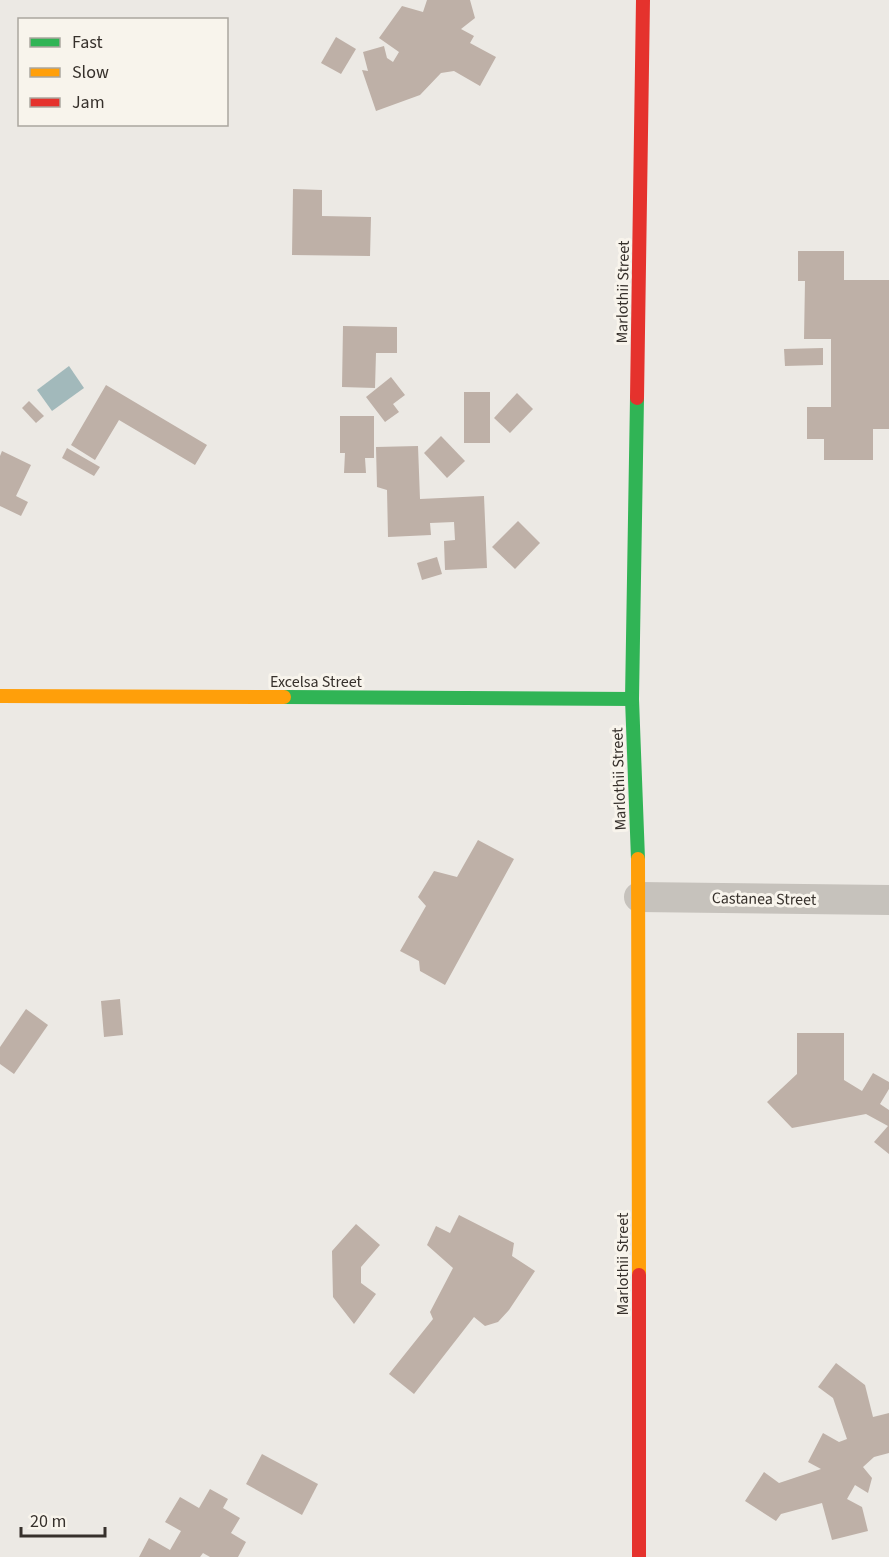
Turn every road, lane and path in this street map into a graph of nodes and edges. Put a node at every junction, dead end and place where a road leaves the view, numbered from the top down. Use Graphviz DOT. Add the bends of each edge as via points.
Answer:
graph roads {
  1 [pos="643,0"];
  2 [pos="0,696"];
  3 [pos="632,699"];
  4 [pos="639,897"];
  5 [pos="889,900"];
  6 [pos="639,1557"];
  1 -- 3 [label="street, Marlothii Street"];
  2 -- 3 [label="street, Excelsa Street"];
  3 -- 4 [label="street, Marlothii Street"];
  4 -- 5 [label="street, Castanea Street"];
  4 -- 6 [label="street, Marlothii Street"];
}
